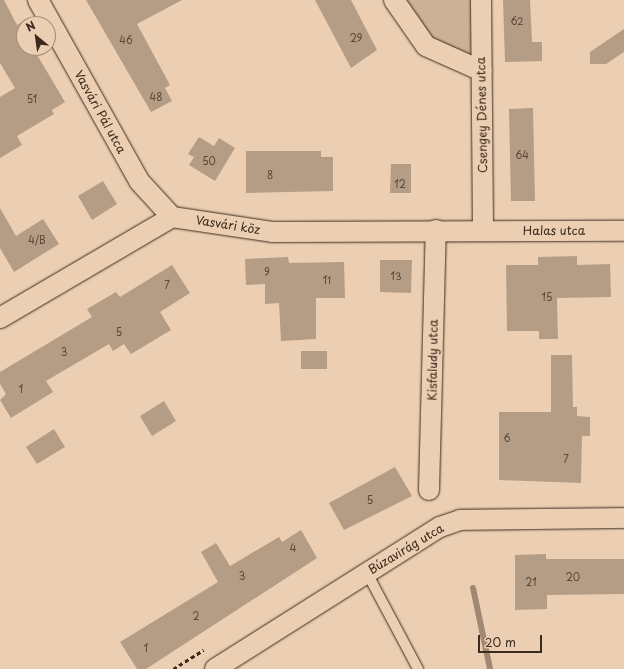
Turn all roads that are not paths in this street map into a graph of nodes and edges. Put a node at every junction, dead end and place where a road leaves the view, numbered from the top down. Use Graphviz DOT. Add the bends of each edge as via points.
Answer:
graph roads {
  1 [pos="38,0"];
  2 [pos="394,0"];
  3 [pos="481,0"];
  4 [pos="482,72"];
  5 [pos="172,217"];
  6 [pos="436,230"];
  7 [pos="483,230"];
  8 [pos="624,231"];
  9 [pos="0,318"];
  10 [pos="429,490"];
  11 [pos="624,518"];
  12 [pos="367,574"];
  13 [pos="215,669"];
  14 [pos="418,669"];
  1 -- 5 [label="street, Vasvári Pál utca" via="139,181"];
  2 -- 4 [label="street" via="426,46"];
  3 -- 4 [label="street, Csengey Dénes utca"];
  4 -- 7 [label="street, Csengey Dénes utca"];
  5 -- 6 [label="street, Vasvári köz" via="272,232"];
  5 -- 9 [label="street"];
  6 -- 7 [label="street, Vasvári köz"];
  6 -- 10 [label="street, Kisfaludy utca"];
  7 -- 8 [label="street, Halas utca"];
  11 -- 12 [label="street, Búzavirág utca" via="460,520 440,527"];
  12 -- 13 [label="street, Búzavirág utca"];
  12 -- 14 [label="lane"];
}
